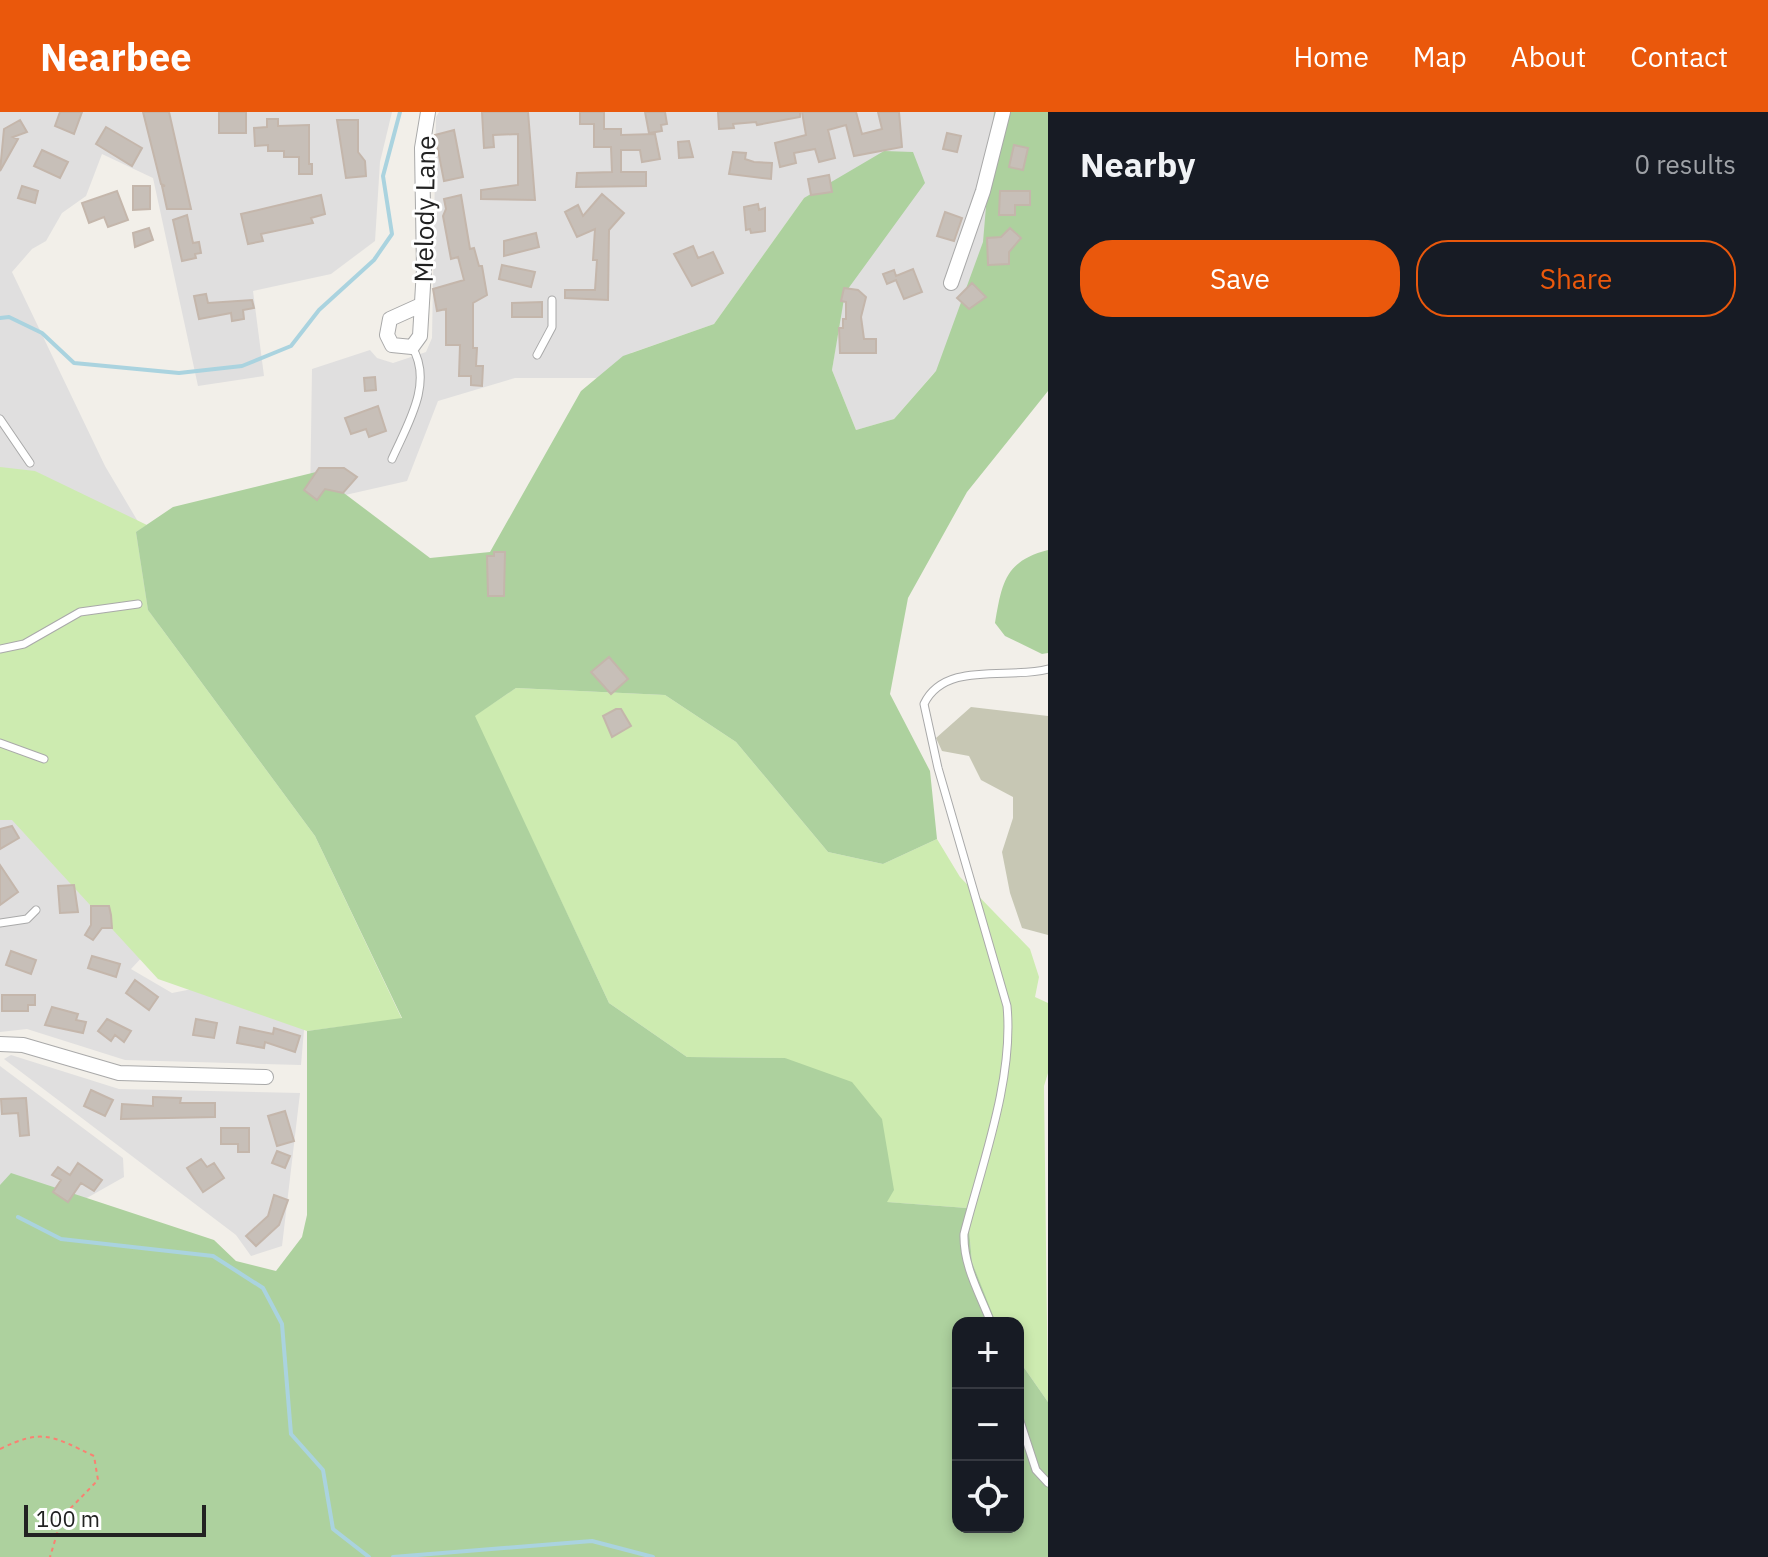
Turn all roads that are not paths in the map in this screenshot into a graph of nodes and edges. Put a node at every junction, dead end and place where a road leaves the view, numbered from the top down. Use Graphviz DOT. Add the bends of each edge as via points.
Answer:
graph roads {
  1 [pos="428,112"];
  2 [pos="1003,112"];
  3 [pos="951,283"];
  4 [pos="552,300"];
  5 [pos="421,305"];
  6 [pos="412,347"];
  7 [pos="537,355"];
  8 [pos="0,419"];
  9 [pos="392,459"];
  10 [pos="30,463"];
  11 [pos="138,604"];
  12 [pos="0,649"];
  13 [pos="1048,669"];
  14 [pos="0,743"];
  15 [pos="44,759"];
  16 [pos="36,910"];
  17 [pos="0,923"];
  18 [pos="0,1044"];
  19 [pos="266,1077"];
  20 [pos="988,1317"];
  21 [pos="1024,1433"];
  22 [pos="1048,1483"];
  1 -- 5 [label="street, Melody Lane" via="422,148"];
  2 -- 3 [label="street"];
  4 -- 7 [label="lane" via="552,327"];
  5 -- 6 [label="street, Melody Lane" via="420,336"];
  5 -- 6 [label="street, Melody Lane" via="397,313 387,327 392,345"];
  6 -- 9 [label="lane" via="422,375"];
  8 -- 10 [label="lane"];
  11 -- 12 [label="lane" via="80,612 24,644"];
  13 -- 20 [label="lane" via="957,678 935,687 924,704 1007,1006 1010,1035 1002,1083 964,1234 972,1278"];
  14 -- 15 [label="lane"];
  16 -- 17 [label="lane" via="27,919"];
  18 -- 19 [label="street" via="23,1045 119,1073"];
  21 -- 22 [label="lane" via="1036,1470"];
}
